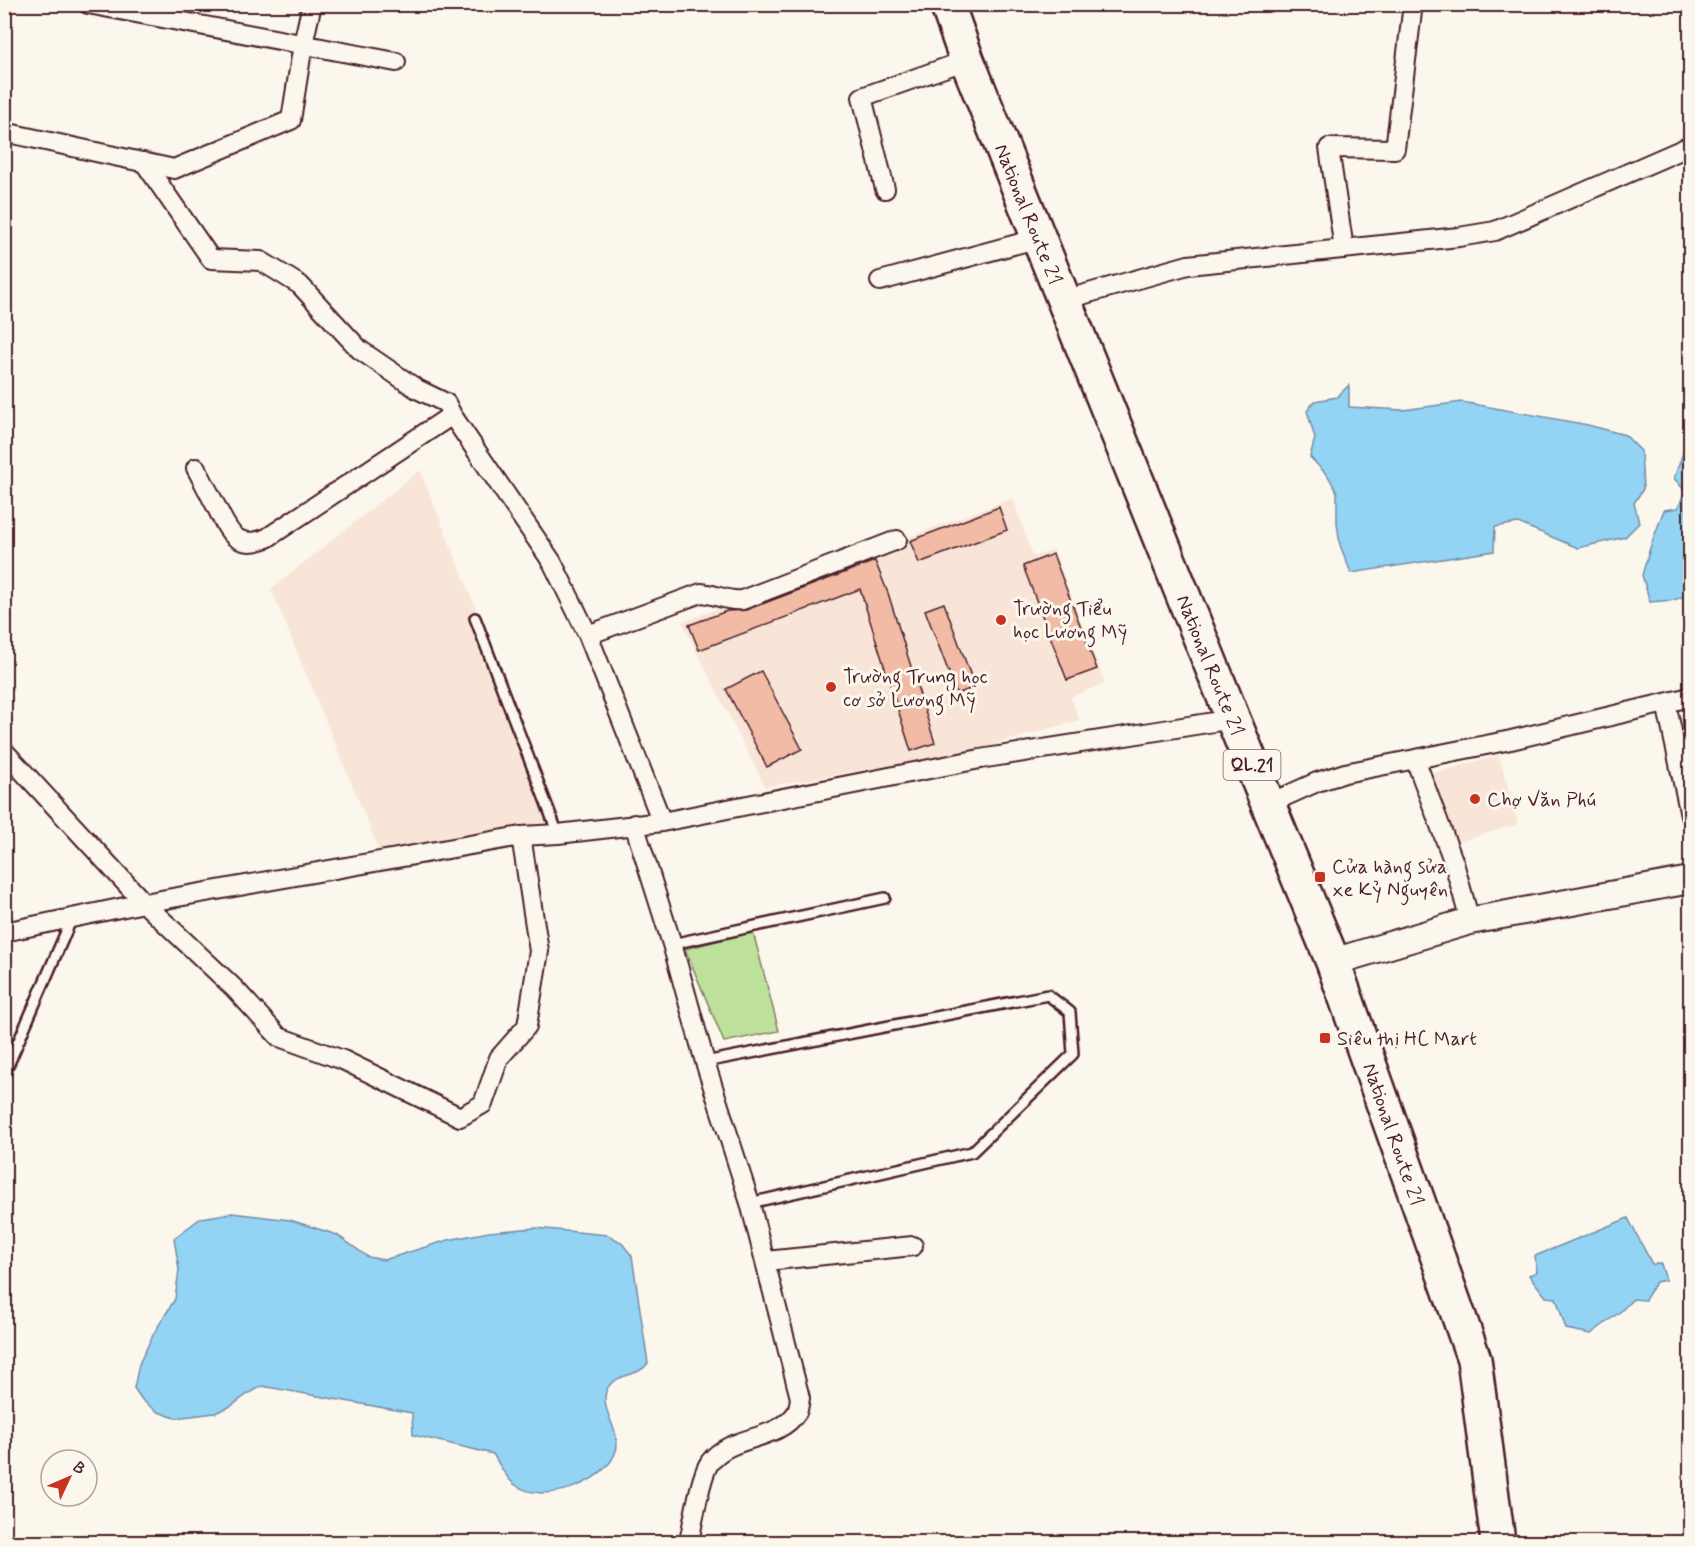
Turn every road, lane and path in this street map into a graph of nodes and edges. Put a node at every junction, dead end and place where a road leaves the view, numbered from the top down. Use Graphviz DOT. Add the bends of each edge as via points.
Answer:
graph roads {
  1 [pos="88,4"];
  2 [pos="312,4"];
  3 [pos="947,4"];
  4 [pos="1413,4"];
  5 [pos="303,44"];
  6 [pos="968,60"];
  7 [pos="396,62"];
  8 [pos="4,132"];
  9 [pos="1690,146"];
  10 [pos="144,162"];
  11 [pos="885,189"];
  12 [pos="1039,238"];
  13 [pos="1344,249"];
  14 [pos="880,281"];
  15 [pos="1064,300"];
  16 [pos="452,416"];
  17 [pos="196,468"];
  18 [pos="897,540"];
  19 [pos="475,618"];
  20 [pos="588,635"];
  21 [pos="1690,697"];
  22 [pos="1666,703"];
  23 [pos="1233,719"];
  24 [pos="4,751"];
  25 [pos="1415,759"];
  26 [pos="1268,804"];
  27 [pos="1690,815"];
  28 [pos="662,822"];
  29 [pos="634,825"];
  30 [pos="558,834"];
  31 [pos="521,836"];
  32 [pos="1690,880"];
  33 [pos="885,898"];
  34 [pos="144,903"];
  35 [pos="72,918"];
  36 [pos="1470,921"];
  37 [pos="4,932"];
  38 [pos="672,944"];
  39 [pos="1333,962"];
  40 [pos="705,1062"];
  41 [pos="4,1075"];
  42 [pos="750,1203"];
  43 [pos="913,1246"];
  44 [pos="766,1261"];
  45 [pos="689,1542"];
  46 [pos="1498,1542"];
  1 -- 5 [label="street"];
  2 -- 5 [label="street"];
  3 -- 6 [label="highway, National Route 21 / QL.21"];
  4 -- 13 [label="street" via="1395,149 1329,148"];
  5 -- 7 [label="street"];
  5 -- 10 [label="street" via="291,120 174,169"];
  6 -- 11 [label="street" via="862,97"];
  6 -- 12 [label="highway, National Route 21 / QL.21"];
  8 -- 10 [label="street"];
  9 -- 13 [label="street" via="1495,231"];
  10 -- 16 [label="street" via="211,259 261,261 300,285 360,350 417,389 446,403"];
  12 -- 14 [label="street"];
  12 -- 15 [label="highway, National Route 21 / QL.21"];
  13 -- 15 [label="street" via="1188,265"];
  15 -- 23 [label="highway, National Route 21 / QL.21"];
  16 -- 17 [label="street" via="255,543 229,532"];
  16 -- 20 [label="street" via="552,562"];
  18 -- 20 [label="street" via="742,600 701,593"];
  19 -- 30 [label="lane"];
  20 -- 28 [label="street"];
  21 -- 22 [label="street"];
  22 -- 25 [label="street"];
  22 -- 27 [label="street"];
  23 -- 26 [label="highway, National Route 21 / QL.21"];
  23 -- 28 [label="street" via="980,759"];
  24 -- 34 [label="street"];
  25 -- 26 [label="street" via="1345,773"];
  25 -- 36 [label="street" via="1454,863"];
  26 -- 39 [label="highway, National Route 21 / QL.21"];
  28 -- 29 [label="street"];
  29 -- 30 [label="street"];
  29 -- 38 [label="street"];
  30 -- 31 [label="street"];
  31 -- 34 [label="street"];
  31 -- 34 [label="street" via="539,951 527,1026 499,1058 483,1104 460,1117 342,1060 279,1037 234,988"];
  32 -- 36 [label="street"];
  33 -- 38 [label="lane"];
  34 -- 35 [label="street"];
  35 -- 37 [label="street"];
  35 -- 41 [label="lane"];
  36 -- 39 [label="street"];
  38 -- 40 [label="street"];
  39 -- 46 [label="highway, National Route 21 / QL.21" via="1474,1359"];
  40 -- 42 [label="street"];
  40 -- 42 [label="lane" via="1048,995 1070,1012 1073,1054 972,1152"];
  42 -- 44 [label="street"];
  43 -- 44 [label="street"];
  44 -- 45 [label="street" via="800,1398 798,1410 785,1425 721,1451 710,1462 704,1473"];
}
